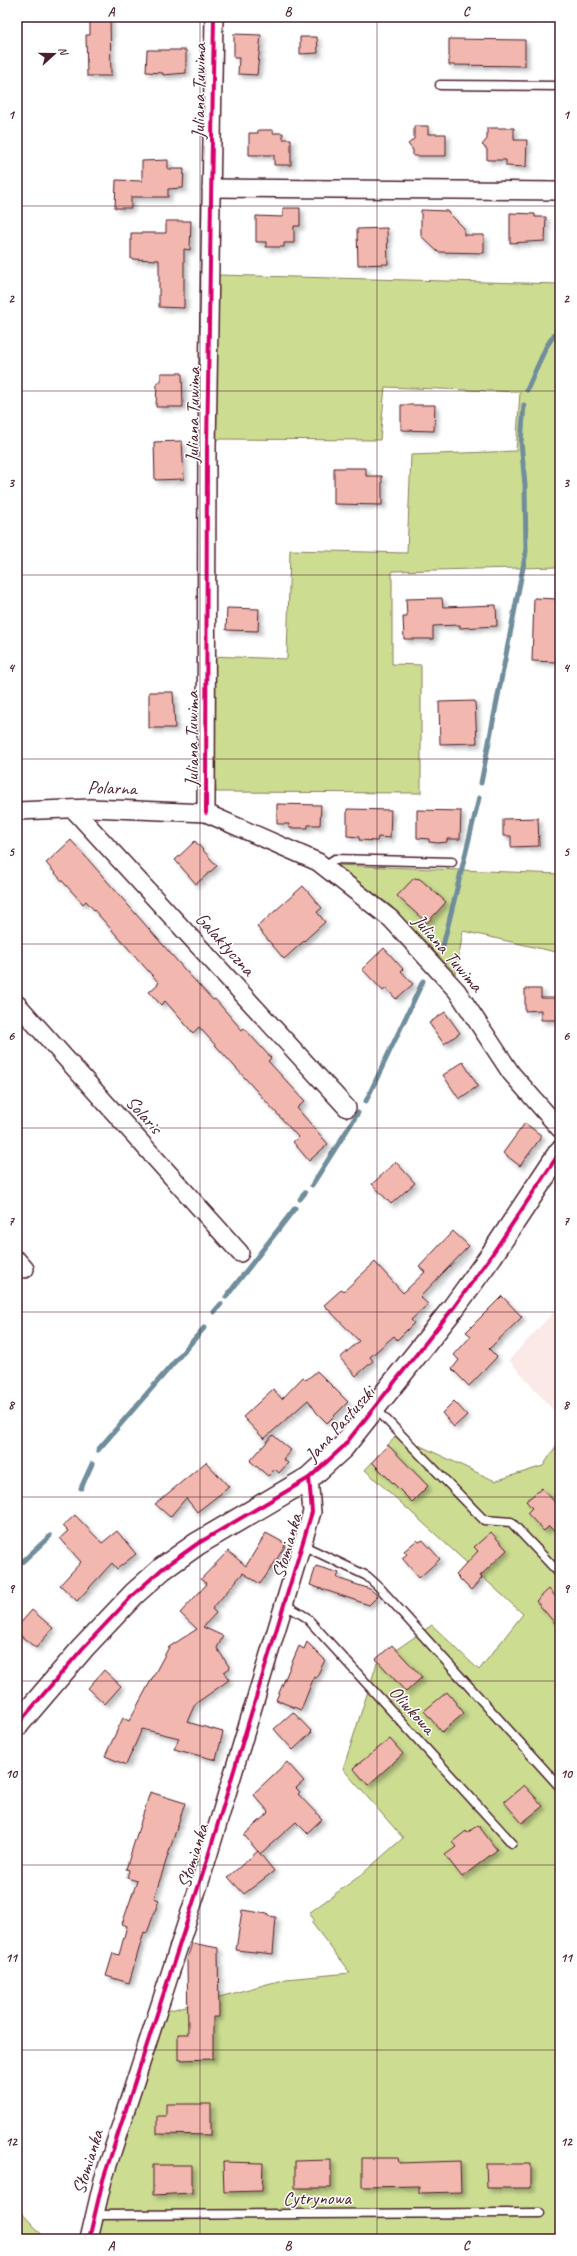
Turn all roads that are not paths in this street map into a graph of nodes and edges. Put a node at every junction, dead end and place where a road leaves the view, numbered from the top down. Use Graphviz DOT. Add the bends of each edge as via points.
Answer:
graph roads {
  1 [pos="214,17"];
  2 [pos="440,85"];
  3 [pos="560,86"];
  4 [pos="211,188"];
  5 [pos="560,191"];
  6 [pos="73,809"];
  7 [pos="17,811"];
  8 [pos="206,813"];
  9 [pos="452,862"];
  10 [pos="324,866"];
  11 [pos="17,1004"];
  12 [pos="347,1108"];
  13 [pos="560,1129"];
  14 [pos="560,1152"];
  15 [pos="240,1253"];
  16 [pos="375,1407"];
  17 [pos="309,1478"];
  18 [pos="302,1545"];
  19 [pos="560,1574"];
  20 [pos="284,1604"];
  21 [pos="17,1725"];
  22 [pos="560,1788"];
  23 [pos="512,1843"];
  24 [pos="540,2213"];
  25 [pos="94,2215"];
  26 [pos="89,2239"];
  1 -- 4 [label="street, Juliana Tuwima"];
  2 -- 3 [label="lane"];
  4 -- 5 [label="street"];
  4 -- 8 [label="street, Juliana Tuwima"];
  6 -- 7 [label="street, Polarna"];
  6 -- 8 [label="street, Polarna"];
  6 -- 12 [label="street, Galaktyczna"];
  8 -- 10 [label="street, Juliana Tuwima"];
  9 -- 10 [label="lane" via="335,859"];
  10 -- 13 [label="street, Juliana Tuwima" via="391,919 457,990 511,1073"];
  11 -- 15 [label="street, Solaris"];
  14 -- 16 [label="street, Jana Pastuszki" via="491,1256"];
  16 -- 17 [label="street, Jana Pastuszki" via="343,1447"];
  16 -- 19 [label="lane" via="484,1520 511,1522"];
  17 -- 18 [label="street, Słomianka" via="312,1512"];
  17 -- 21 [label="street, Jana Pastuszki" via="197,1544 162,1569 134,1594 83,1648"];
  18 -- 20 [label="street, Słomianka"];
  18 -- 22 [label="lane" via="367,1576 379,1587"];
  20 -- 23 [label="lane, Oliwkowa" via="306,1617"];
  20 -- 25 [label="street, Słomianka" via="206,1863 103,2180"];
  24 -- 25 [label="lane, Cytrynowa"];
  25 -- 26 [label="street, Słomianka"];
}
